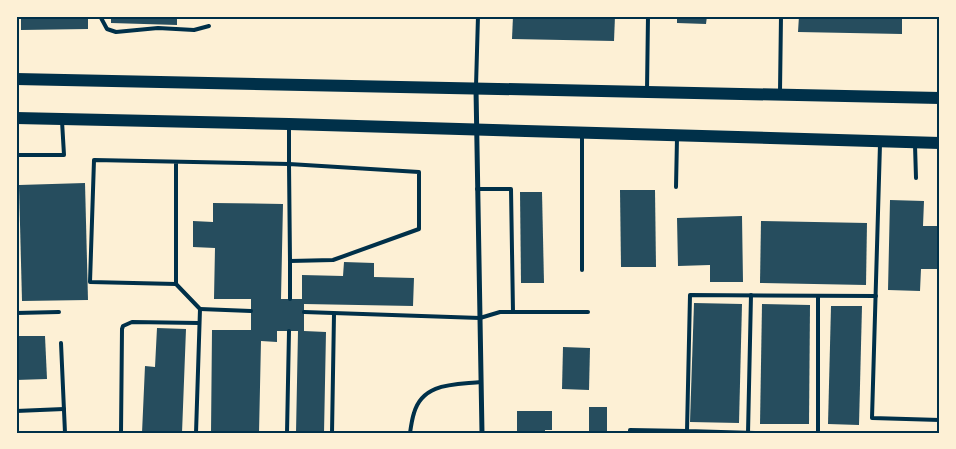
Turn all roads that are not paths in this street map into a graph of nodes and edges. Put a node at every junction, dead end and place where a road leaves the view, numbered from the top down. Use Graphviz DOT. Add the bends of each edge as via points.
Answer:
graph roads {
  1 [pos="100,16"];
  2 [pos="478,16"];
  3 [pos="648,16"];
  4 [pos="781,16"];
  5 [pos="209,26"];
  6 [pos="16,79"];
  7 [pos="476,88"];
  8 [pos="647,92"];
  9 [pos="780,95"];
  10 [pos="938,96"];
  11 [pos="16,118"];
  12 [pos="62,119"];
  13 [pos="289,124"];
  14 [pos="476,130"];
  15 [pos="582,133"];
  16 [pos="677,136"];
  17 [pos="880,141"];
  18 [pos="915,142"];
  19 [pos="940,143"];
  20 [pos="16,156"];
  21 [pos="176,162"];
  22 [pos="289,164"];
  23 [pos="916,178"];
  24 [pos="676,187"];
  25 [pos="478,189"];
  26 [pos="290,261"];
  27 [pos="582,270"];
  28 [pos="176,284"];
  29 [pos="751,295"];
  30 [pos="818,296"];
  31 [pos="876,296"];
  32 [pos="290,299"];
  33 [pos="200,309"];
  34 [pos="251,311"];
  35 [pos="59,312"];
  36 [pos="304,312"];
  37 [pos="513,312"];
  38 [pos="588,312"];
  39 [pos="16,313"];
  40 [pos="334,314"];
  41 [pos="480,318"];
  42 [pos="199,323"];
  43 [pos="289,331"];
  44 [pos="60,343"];
  45 [pos="481,382"];
  46 [pos="64,409"];
  47 [pos="16,411"];
  48 [pos="940,420"];
  49 [pos="687,431"];
  50 [pos="65,433"];
  51 [pos="120,433"];
  52 [pos="196,433"];
  53 [pos="287,433"];
  54 [pos="332,433"];
  55 [pos="410,433"];
  56 [pos="482,433"];
  57 [pos="630,433"];
  58 [pos="748,433"];
  59 [pos="755,433"];
  60 [pos="818,433"];
  1 -- 5 [label="lane" via="106,29 116,32 158,28 194,30"];
  2 -- 7 [label="lane"];
  3 -- 8 [label="lane"];
  4 -- 9 [label="lane"];
  6 -- 7 [label="main road"];
  7 -- 8 [label="main road"];
  7 -- 14 [label="street"];
  8 -- 9 [label="main road"];
  9 -- 10 [label="main road"];
  11 -- 12 [label="main road"];
  12 -- 13 [label="main road"];
  12 -- 20 [label="lane" via="64,155"];
  13 -- 14 [label="main road"];
  13 -- 22 [label="lane"];
  14 -- 15 [label="main road"];
  14 -- 25 [label="street"];
  15 -- 16 [label="main road"];
  15 -- 27 [label="lane"];
  16 -- 17 [label="main road"];
  16 -- 24 [label="lane"];
  17 -- 18 [label="main road"];
  17 -- 31 [label="lane"];
  18 -- 19 [label="main road"];
  18 -- 23 [label="lane"];
  21 -- 22 [label="lane"];
  21 -- 28 [label="lane"];
  21 -- 28 [label="lane" via="94,160 90,282"];
  22 -- 26 [label="lane"];
  22 -- 26 [label="lane" via="419,172 419,229 333,260"];
  25 -- 37 [label="lane" via="511,189"];
  25 -- 41 [label="street"];
  26 -- 32 [label="lane"];
  28 -- 33 [label="lane"];
  29 -- 30 [label="lane"];
  29 -- 49 [label="lane" via="690,295"];
  29 -- 58 [label="lane"];
  30 -- 31 [label="lane"];
  30 -- 60 [label="lane"];
  31 -- 48 [label="lane" via="872,418"];
  33 -- 34 [label="lane"];
  33 -- 42 [label="lane"];
  35 -- 39 [label="lane"];
  36 -- 40 [label="lane"];
  37 -- 38 [label="lane"];
  37 -- 41 [label="lane"];
  40 -- 41 [label="lane"];
  40 -- 54 [label="lane"];
  41 -- 45 [label="street"];
  42 -- 51 [label="lane" via="132,322 123,326"];
  42 -- 52 [label="lane"];
  43 -- 53 [label="lane"];
  44 -- 46 [label="lane"];
  45 -- 55 [label="lane" via="435,387 423,397 414,412"];
  45 -- 56 [label="street"];
  46 -- 47 [label="lane"];
  46 -- 50 [label="lane"];
  49 -- 57 [label="lane" via="630,430"];
  49 -- 58 [label="lane"];
  58 -- 59 [label="lane"];
}
